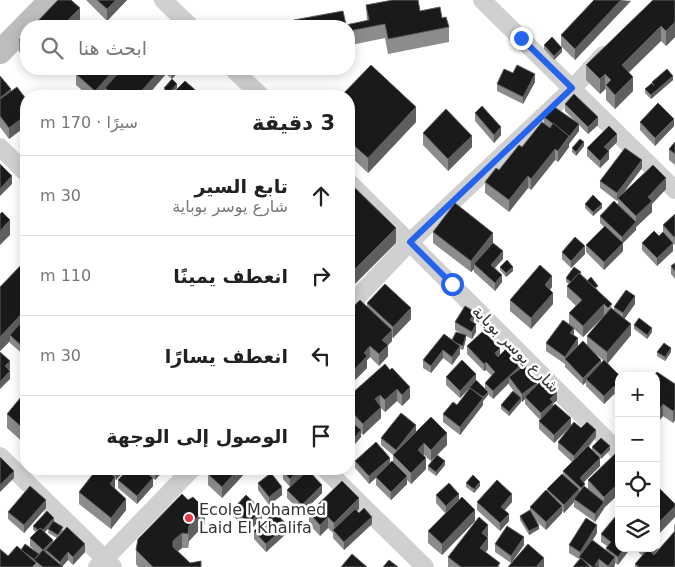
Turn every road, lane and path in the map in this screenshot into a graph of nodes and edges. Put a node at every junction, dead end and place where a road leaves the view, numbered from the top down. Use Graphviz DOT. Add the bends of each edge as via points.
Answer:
graph roads {
  1 [pos="28,0"];
  2 [pos="51,0"];
  3 [pos="163,0"];
  4 [pos="482,0"];
  5 [pos="31,20"];
  6 [pos="184,20"];
  7 [pos="0,28"];
  8 [pos="20,32"];
  9 [pos="613,44"];
  10 [pos="0,52"];
  11 [pos="239,75"];
  12 [pos="572,88"];
  13 [pos="255,90"];
  14 [pos="0,146"];
  15 [pos="20,167"];
  16 [pos="355,188"];
  17 [pos="675,190"];
  18 [pos="410,242"];
  19 [pos="355,300"];
  20 [pos="615,448"];
  21 [pos="0,456"];
  22 [pos="187,475"];
  23 [pos="331,475"];
  24 [pos="105,564"];
  25 [pos="425,567"];
  1 -- 7 [label="main road"];
  2 -- 5 [label="main road"];
  3 -- 6 [label="street"];
  4 -- 12 [label="street"];
  8 -- 10 [label="main road"];
  9 -- 12 [label="street"];
  11 -- 13 [label="street"];
  12 -- 17 [label="street"];
  12 -- 18 [label="street"];
  14 -- 15 [label="street"];
  16 -- 18 [label="street, شارع يوسر بوباية"];
  18 -- 19 [label="street"];
  18 -- 20 [label="street, شارع يوسر بوباية"];
  21 -- 24 [label="street"];
  22 -- 24 [label="street"];
  23 -- 25 [label="street"];
}
